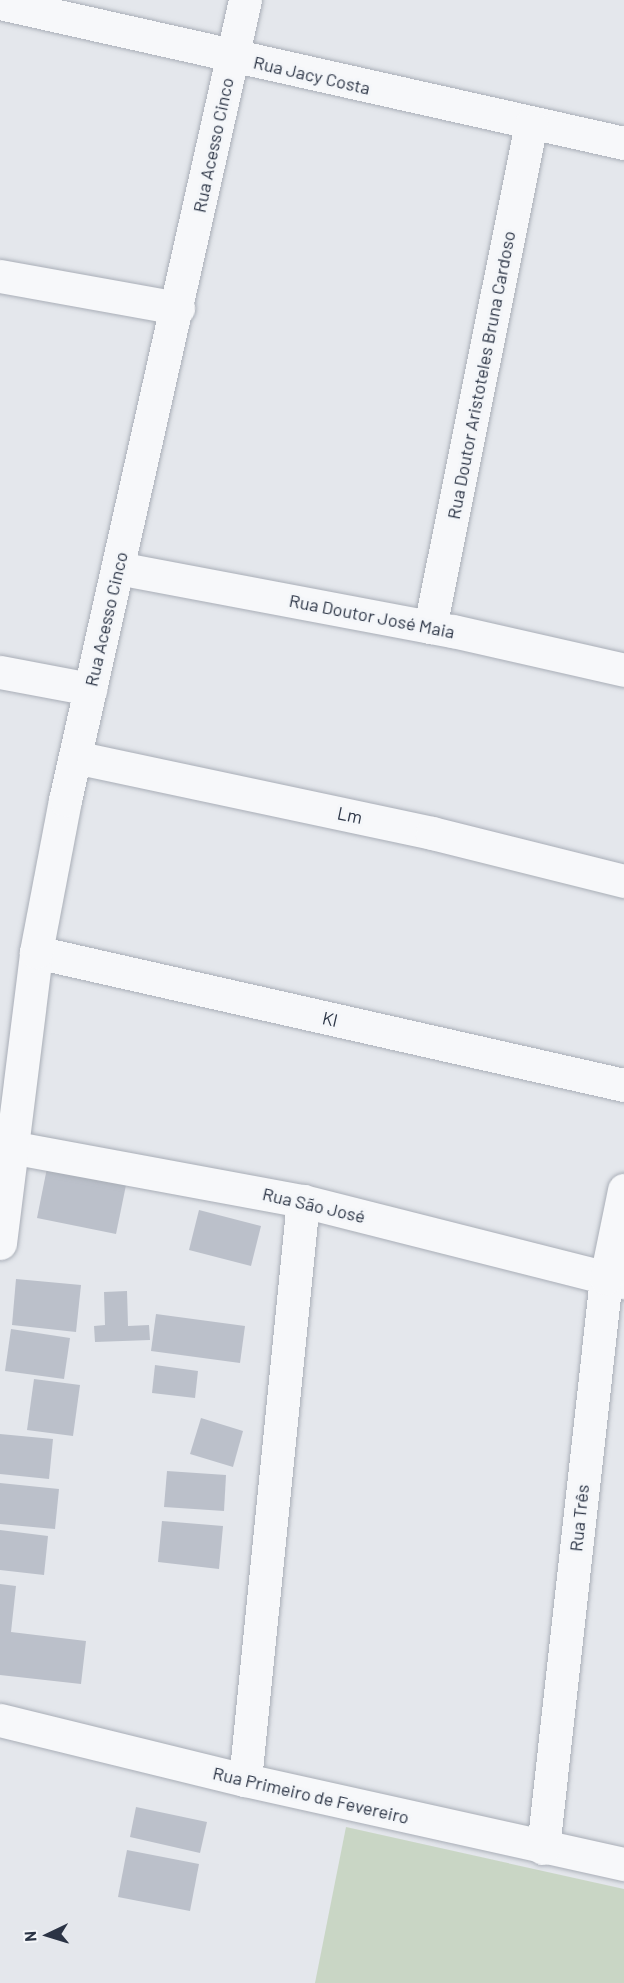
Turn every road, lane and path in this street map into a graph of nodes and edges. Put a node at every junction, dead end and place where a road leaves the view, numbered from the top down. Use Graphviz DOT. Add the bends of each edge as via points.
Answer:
graph roads {
  1 [pos="245,0"];
  2 [pos="0,3"];
  3 [pos="232,57"];
  4 [pos="531,124"];
  5 [pos="624,143"];
  6 [pos="0,276"];
  7 [pos="178,308"];
  8 [pos="118,568"];
  9 [pos="430,627"];
  10 [pos="624,670"];
  11 [pos="0,672"];
  12 [pos="90,689"];
  13 [pos="75,757"];
  14 [pos="624,881"];
  15 [pos="36,951"];
  16 [pos="624,1085"];
  17 [pos="4,1146"];
  18 [pos="624,1191"];
  19 [pos="303,1200"];
  20 [pos="0,1243"];
  21 [pos="615,1280"];
  22 [pos="0,1720"];
  23 [pos="245,1780"];
  24 [pos="543,1848"];
  25 [pos="624,1864"];
  1 -- 3 [label="street, Rua Acesso Cinco"];
  2 -- 3 [label="street, Rua Jacy Costa"];
  3 -- 4 [label="street, Rua Jacy Costa"];
  3 -- 7 [label="street, Rua Acesso Cinco"];
  4 -- 5 [label="street, Rua Jacy Costa"];
  4 -- 9 [label="street, Rua Doutor Aristoteles Bruna Cardoso"];
  6 -- 7 [label="street"];
  7 -- 8 [label="street, Rua Acesso Cinco"];
  8 -- 9 [label="street, Rua Doutor José Maia"];
  8 -- 12 [label="street, Rua Acesso Cinco"];
  9 -- 10 [label="street, Rua Doutor José Maia"];
  11 -- 12 [label="street"];
  12 -- 13 [label="street, Rua Acesso Cinco"];
  13 -- 14 [label="street, Lm" via="432,833"];
  13 -- 15 [label="street, Rua Acesso Cinco"];
  15 -- 16 [label="street, Kl"];
  15 -- 17 [label="street, Rua Acesso Cinco"];
  17 -- 19 [label="street, Rua São José"];
  17 -- 20 [label="street, Rua Acesso Cinco"];
  18 -- 21 [label="street, Rua Três"];
  19 -- 21 [label="street, Rua São José"];
  19 -- 23 [label="street"];
  21 -- 24 [label="street, Rua Três"];
  22 -- 23 [label="street, Rua Primeiro de Fevereiro"];
  23 -- 24 [label="street, Rua Primeiro de Fevereiro"];
  24 -- 25 [label="street, Rua Primeiro de Fevereiro"];
}
